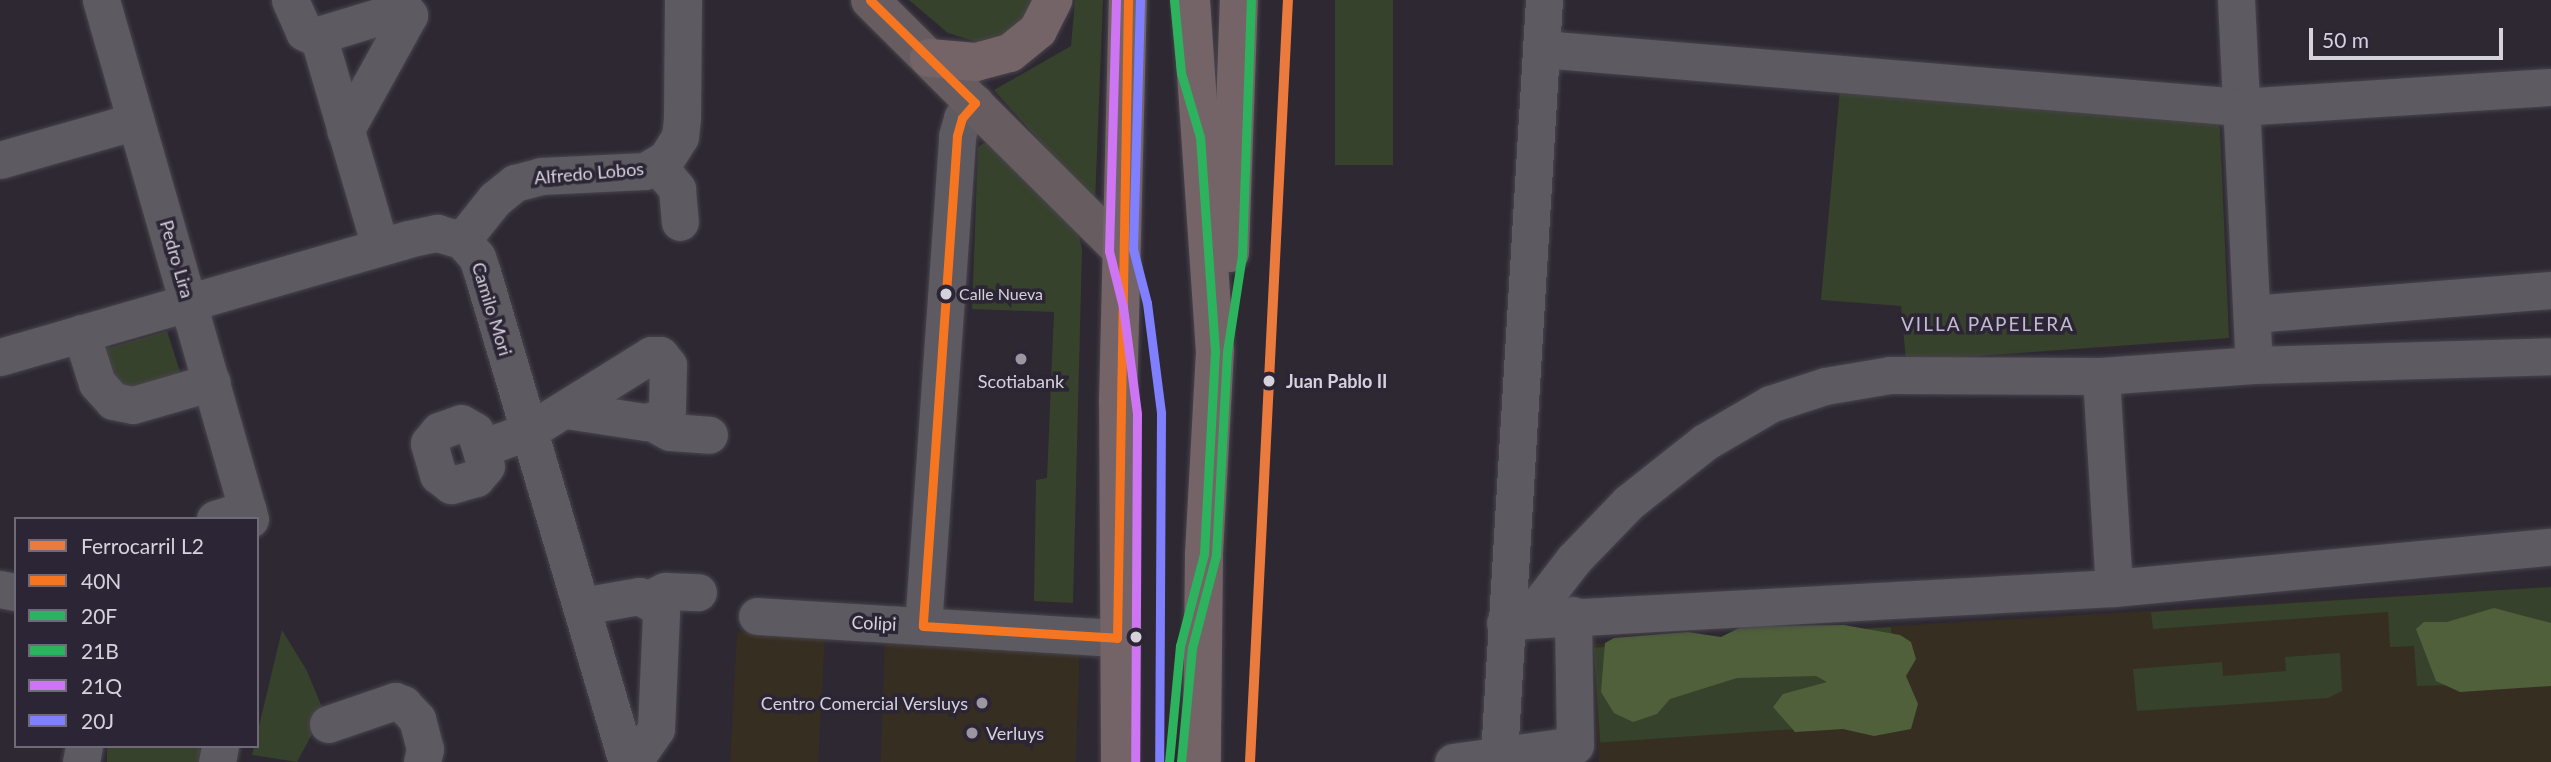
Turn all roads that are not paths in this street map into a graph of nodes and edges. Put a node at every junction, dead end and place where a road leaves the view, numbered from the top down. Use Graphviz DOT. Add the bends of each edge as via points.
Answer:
graph roads {
  1 [pos="101,0"];
  2 [pos="290,0"];
  3 [pos="683,0"];
  4 [pos="870,0"];
  5 [pos="1052,0"];
  6 [pos="1128,0"];
  7 [pos="1191,0"];
  8 [pos="1544,0"];
  9 [pos="2236,0"];
  10 [pos="1239,1"];
  11 [pos="318,39"];
  12 [pos="1542,49"];
  13 [pos="929,58"];
  14 [pos="2551,87"];
  15 [pos="975,103"];
  16 [pos="2240,107"];
  17 [pos="136,121"];
  18 [pos="345,131"];
  19 [pos="0,160"];
  20 [pos="657,166"];
  21 [pos="680,222"];
  22 [pos="462,240"];
  23 [pos="380,246"];
  24 [pos="1121,250"];
  25 [pos="2551,290"];
  26 [pos="189,301"];
  27 [pos="2252,314"];
  28 [pos="81,333"];
  29 [pos="1215,351"];
  30 [pos="2551,356"];
  31 [pos="0,357"];
  32 [pos="2254,365"];
  33 [pos="2101,376"];
  34 [pos="212,382"];
  35 [pos="566,410"];
  36 [pos="652,422"];
  37 [pos="529,430"];
  38 [pos="709,435"];
  39 [pos="482,448"];
  40 [pos="237,515"];
  41 [pos="2551,547"];
  42 [pos="2114,588"];
  43 [pos="698,592"];
  44 [pos="649,599"];
  45 [pos="582,606"];
  46 [pos="1573,615"];
  47 [pos="757,616"];
  48 [pos="1516,622"];
  49 [pos="923,626"];
  50 [pos="1117,638"];
  51 [pos="328,724"];
  52 [pos="1499,755"];
  53 [pos="422,762"];
  54 [pos="626,762"];
  55 [pos="633,762"];
  56 [pos="1119,762"];
  57 [pos="1202,762"];
  58 [pos="1453,762"];
  1 -- 17 [label="street, Pedro Lira"];
  2 -- 11 [label="street" via="304,32"];
  3 -- 20 [label="street, Alfredo Lobos" via="680,137"];
  4 -- 13 [label="main road"];
  5 -- 13 [label="highway" via="1038,30 1010,52 976,62"];
  6 -- 24 [label="highway"];
  7 -- 29 [label="highway"];
  8 -- 12 [label="street"];
  9 -- 16 [label="street"];
  10 -- 29 [label="highway" via="1230,255"];
  11 -- 18 [label="street"];
  11 -- 18 [label="street" via="404,9 409,15"];
  12 -- 16 [label="street"];
  12 -- 48 [label="street"];
  13 -- 15 [label="main road"];
  14 -- 16 [label="street"];
  15 -- 24 [label="main road"];
  15 -- 49 [label="street" via="962,118 957,135"];
  16 -- 27 [label="street"];
  17 -- 19 [label="street"];
  17 -- 26 [label="street, Pedro Lira"];
  18 -- 23 [label="street"];
  20 -- 21 [label="street, Alfredo Lobos" via="677,189"];
  20 -- 22 [label="street, Alfredo Lobos" via="629,173 527,178 504,190"];
  22 -- 23 [label="street" via="437,233"];
  22 -- 37 [label="street, Camilo Mori" via="477,257"];
  23 -- 26 [label="street"];
  24 -- 50 [label="highway"];
  25 -- 27 [label="street"];
  26 -- 28 [label="street"];
  26 -- 34 [label="street, Pedro Lira"];
  27 -- 32 [label="street"];
  28 -- 31 [label="street"];
  28 -- 34 [label="street" via="97,383 113,401 133,405"];
  29 -- 57 [label="highway" via="1204,554"];
  30 -- 32 [label="street"];
  32 -- 33 [label="street"];
  33 -- 42 [label="street"];
  33 -- 48 [label="street" via="1891,375 1825,386 1770,404 1705,442 1629,502"];
  34 -- 40 [label="street, Pedro Lira"];
  35 -- 36 [label="street"];
  35 -- 36 [label="street" via="655,354 665,359 669,370 667,409"];
  35 -- 37 [label="street"];
  36 -- 38 [label="street" via="670,432"];
  37 -- 39 [label="street"];
  37 -- 45 [label="street, Camilo Mori"];
  41 -- 42 [label="street"];
  42 -- 46 [label="street"];
  43 -- 44 [label="street" via="665,591"];
  44 -- 45 [label="street" via="624,596"];
  44 -- 55 [label="street" via="657,606 663,624 658,717 652,741"];
  45 -- 54 [label="street, Camilo Mori"];
  46 -- 48 [label="street"];
  46 -- 52 [label="street" via="1575,745"];
  47 -- 49 [label="street, Colipi"];
  48 -- 52 [label="street"];
  49 -- 50 [label="street, Colipi"];
  50 -- 56 [label="highway"];
  51 -- 53 [label="street" via="395,701 403,704 417,719 425,749"];
  52 -- 58 [label="street"];
}
